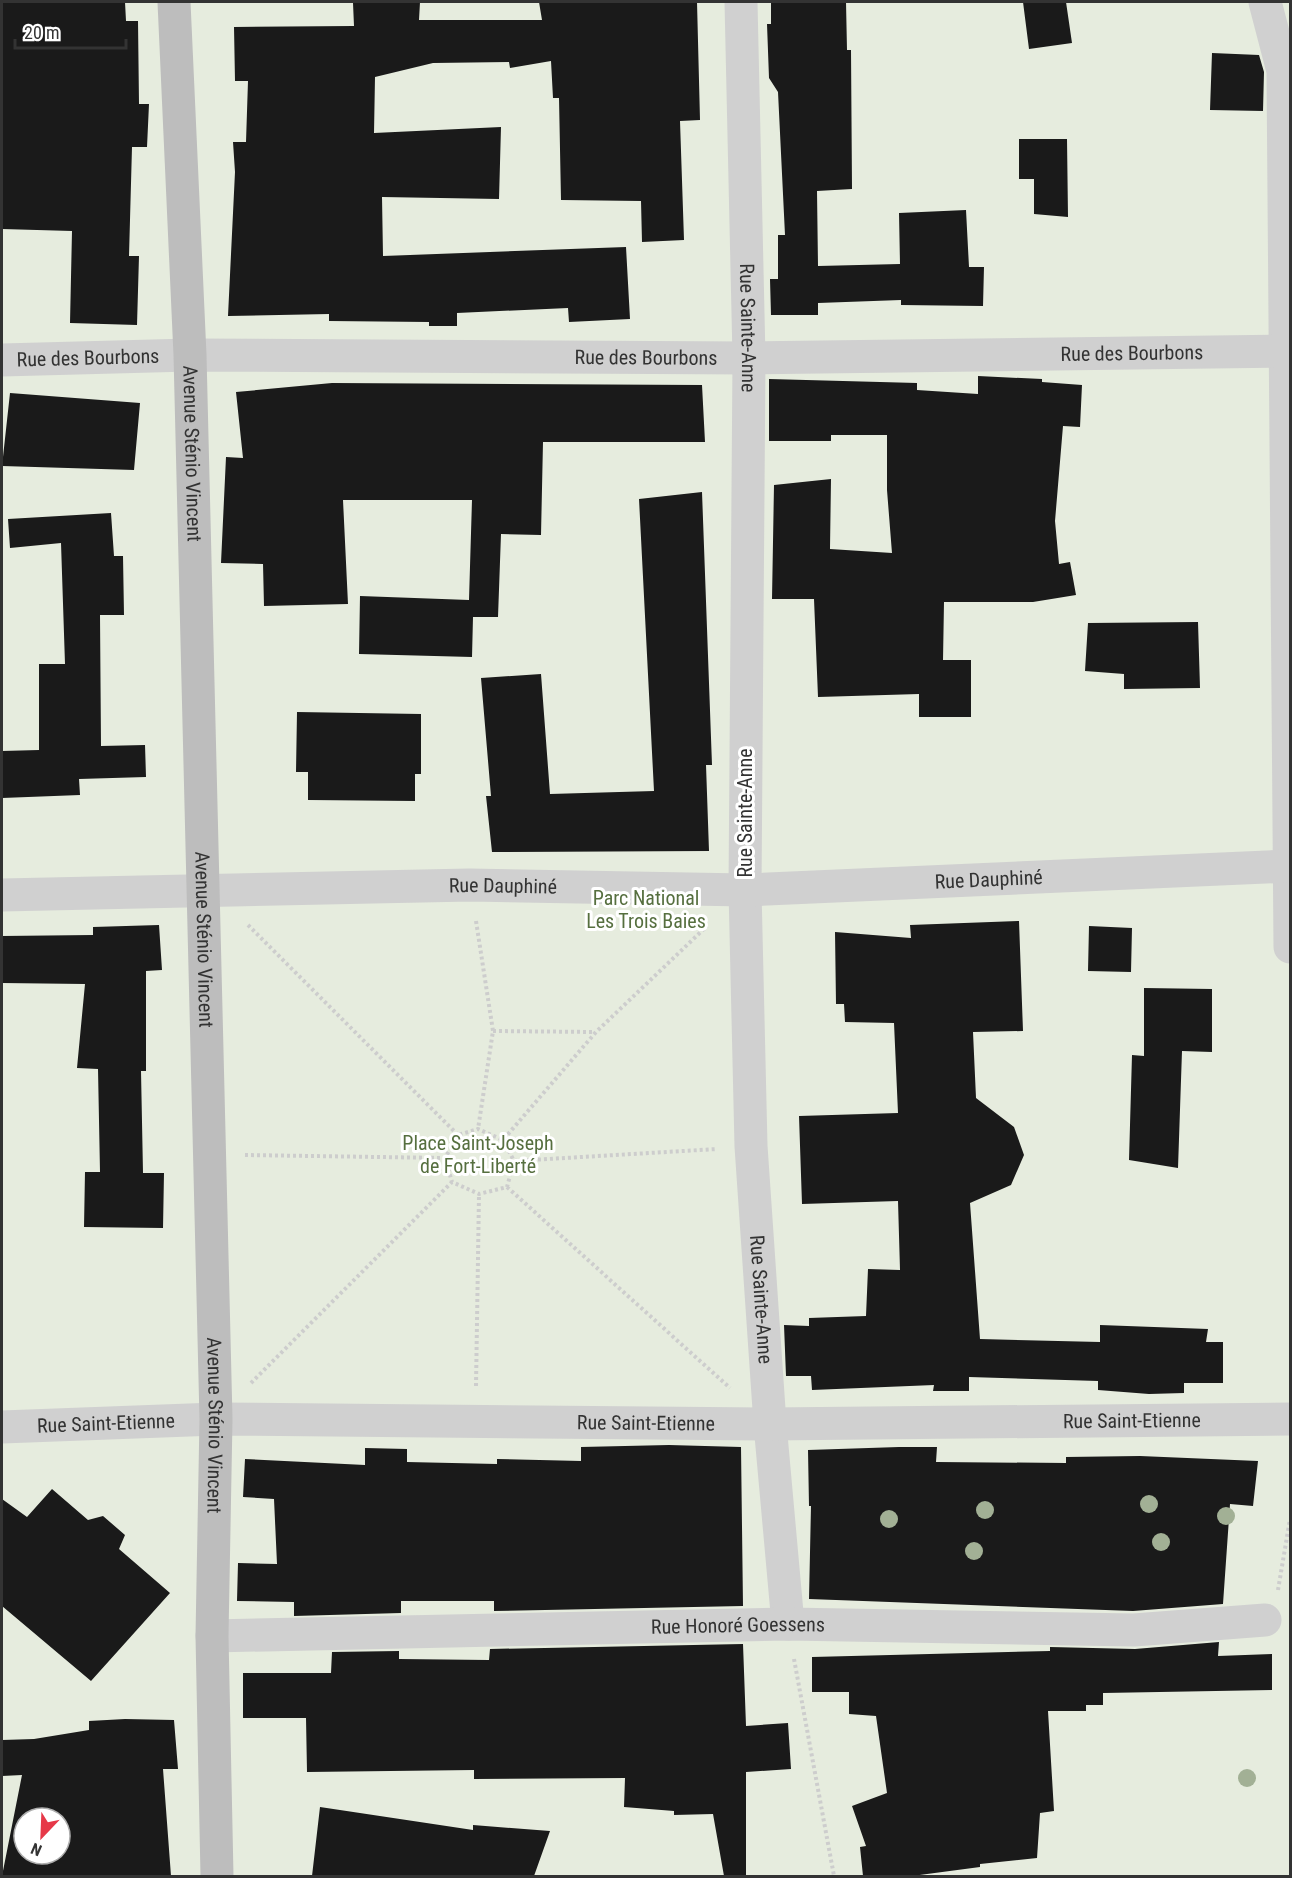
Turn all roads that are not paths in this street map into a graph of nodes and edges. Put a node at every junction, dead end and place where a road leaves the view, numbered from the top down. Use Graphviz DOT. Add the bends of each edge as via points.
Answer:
graph roads {
  1 [pos="174,2"];
  2 [pos="741,2"];
  3 [pos="1265,2"];
  4 [pos="1287,351"];
  5 [pos="190,355"];
  6 [pos="749,358"];
  7 [pos="2,360"];
  8 [pos="1290,866"];
  9 [pos="202,889"];
  10 [pos="745,891"];
  11 [pos="2,895"];
  12 [pos="1290,947"];
  13 [pos="216,1419"];
  14 [pos="1290,1419"];
  15 [pos="770,1424"];
  16 [pos="2,1427"];
  17 [pos="1265,1620"];
  18 [pos="788,1624"];
  19 [pos="212,1636"];
  20 [pos="217,1876"];
  1 -- 5 [label="street, Avenue Sténio Vincent"];
  2 -- 6 [label="street, Rue Sainte-Anne"];
  3 -- 4 [label="street" via="1283,71"];
  4 -- 6 [label="street, Rue des Bourbons"];
  4 -- 8 [label="street"];
  5 -- 6 [label="street, Rue des Bourbons"];
  5 -- 7 [label="street, Rue des Bourbons"];
  5 -- 9 [label="street, Avenue Sténio Vincent"];
  6 -- 10 [label="street, Rue Sainte-Anne"];
  8 -- 10 [label="street, Rue Dauphiné"];
  8 -- 12 [label="street"];
  9 -- 10 [label="street, Rue Dauphiné" via="470,885"];
  9 -- 11 [label="street, Rue Dauphiné"];
  9 -- 13 [label="street, Avenue Sténio Vincent"];
  10 -- 15 [label="street, Rue Sainte-Anne" via="751,1146"];
  13 -- 15 [label="street, Rue Saint-Etienne"];
  13 -- 16 [label="street, Rue Saint-Etienne"];
  13 -- 19 [label="street, Avenue Sténio Vincent"];
  14 -- 15 [label="street, Rue Saint-Etienne"];
  15 -- 18 [label="street, Rue Sainte-Anne"];
  17 -- 18 [label="street, Rue Honoré Goessens" via="1134,1630"];
  18 -- 19 [label="street, Rue Honoré Goessens"];
  19 -- 20 [label="street, Avenue Sténio Vincent"];
}
